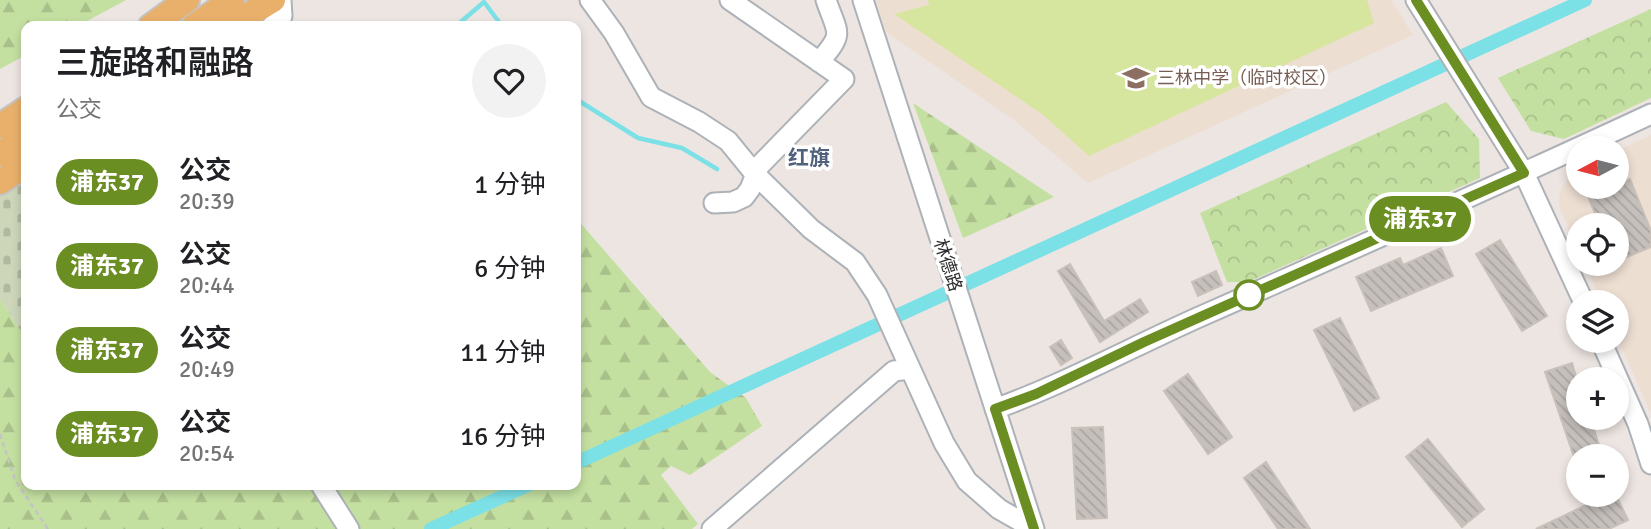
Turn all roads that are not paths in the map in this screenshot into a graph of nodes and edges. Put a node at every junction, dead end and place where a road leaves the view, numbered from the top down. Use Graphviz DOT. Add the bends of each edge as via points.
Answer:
graph roads {
  1 [pos="187,0"];
  2 [pos="232,0"];
  3 [pos="273,0"];
  4 [pos="281,0"];
  5 [pos="590,0"];
  6 [pos="730,0"];
  7 [pos="826,0"];
  8 [pos="1416,0"];
  9 [pos="866,8"];
  10 [pos="158,21"];
  11 [pos="201,21"];
  12 [pos="238,21"];
  13 [pos="277,21"];
  14 [pos="820,62"];
  15 [pos="21,112"];
  16 [pos="1651,114"];
  17 [pos="0,125"];
  18 [pos="21,140"];
  19 [pos="0,154"];
  20 [pos="21,168"];
  21 [pos="1524,173"];
  22 [pos="755,174"];
  23 [pos="0,182"];
  24 [pos="714,203"];
  25 [pos="1578,290"];
  26 [pos="1606,353"];
  27 [pos="909,369"];
  28 [pos="995,409"];
  29 [pos="1651,464"];
  30 [pos="324,490"];
  31 [pos="349,529"];
  32 [pos="712,529"];
  33 [pos="1034,529"];
  1 -- 10 [label="main road"];
  2 -- 11 [label="main road"];
  3 -- 12 [label="main road"];
  4 -- 13 [label="street" via="282,16"];
  5 -- 22 [label="street" via="651,97 728,142"];
  6 -- 14 [label="street"];
  7 -- 14 [label="street" via="838,35"];
  8 -- 21 [label="street"];
  9 -- 28 [label="street, 林德路"];
  14 -- 22 [label="street" via="844,79"];
  15 -- 17 [label="main road"];
  16 -- 21 [label="street"];
  18 -- 19 [label="main road"];
  20 -- 23 [label="main road"];
  21 -- 25 [label="street"];
  21 -- 28 [label="street"];
  22 -- 24 [label="street" via="744,197"];
  22 -- 27 [label="street" via="811,229 855,262 877,295"];
  26 -- 29 [label="street"];
  27 -- 32 [label="street" via="894,371"];
  27 -- 33 [label="street" via="967,481 999,509"];
  28 -- 33 [label="street, 林德路"];
  30 -- 31 [label="street"];
}
